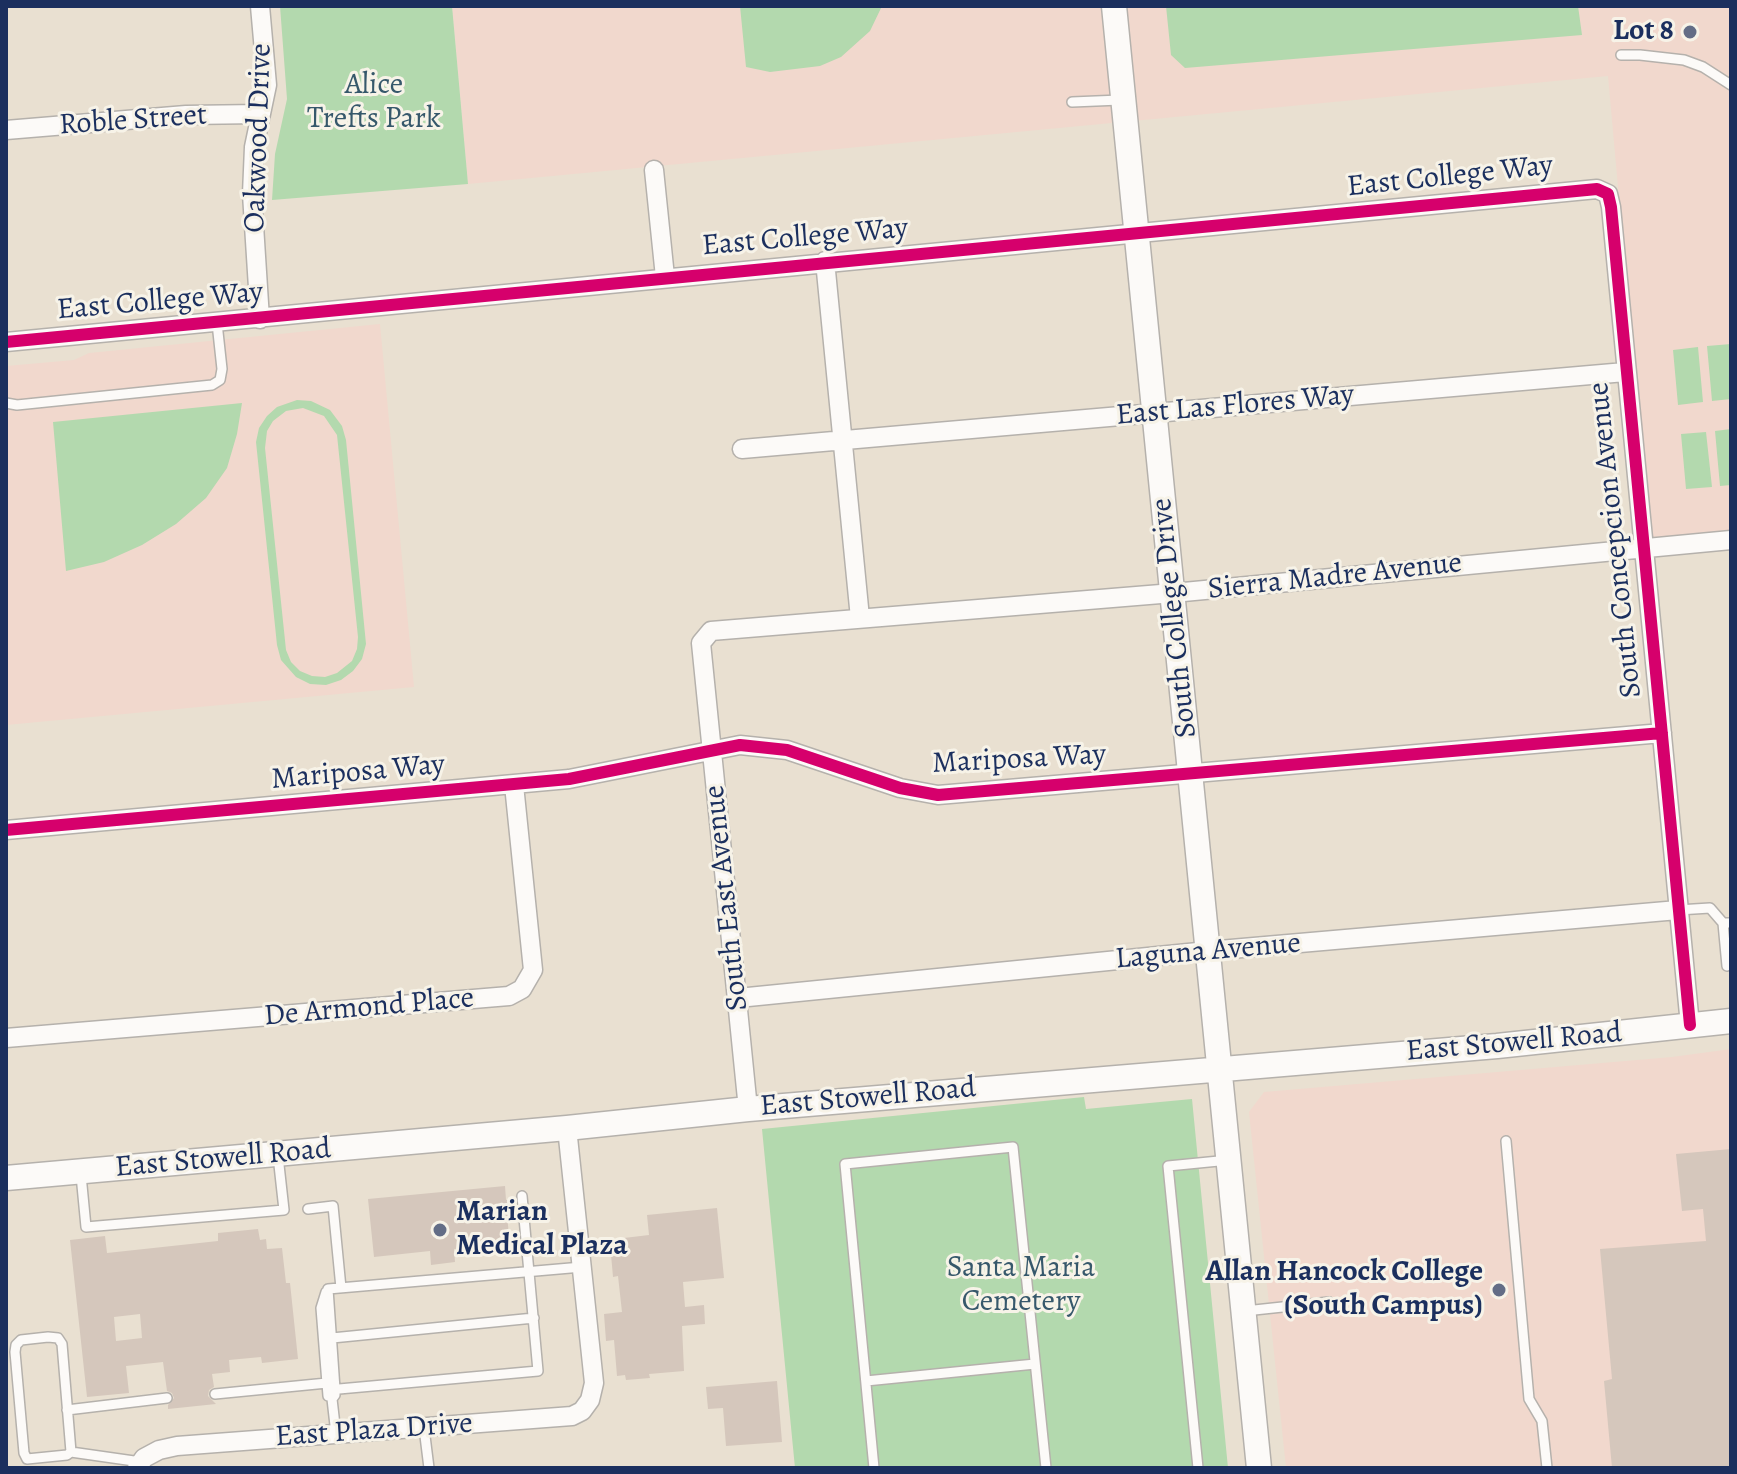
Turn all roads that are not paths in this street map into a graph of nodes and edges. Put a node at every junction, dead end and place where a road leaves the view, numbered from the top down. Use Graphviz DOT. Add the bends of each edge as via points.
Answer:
graph roads {
  1 [pos="260,6"];
  2 [pos="1114,6"];
  3 [pos="1621,55"];
  4 [pos="1731,85"];
  5 [pos="1123,100"];
  6 [pos="1072,102"];
  7 [pos="260,114"];
  8 [pos="6,130"];
  9 [pos="654,170"];
  10 [pos="1608,194"];
  11 [pos="1137,234"];
  12 [pos="825,261"];
  13 [pos="665,277"];
  14 [pos="260,319"];
  15 [pos="217,323"];
  16 [pos="6,342"];
  17 [pos="1625,372"];
  18 [pos="6,403"];
  19 [pos="1155,413"];
  20 [pos="844,440"];
  21 [pos="742,449"];
  22 [pos="1731,540"];
  23 [pos="1644,547"];
  24 [pos="1173,593"];
  25 [pos="860,618"];
  26 [pos="702,639"];
  27 [pos="1662,733"];
  28 [pos="712,749"];
  29 [pos="1191,774"];
  30 [pos="514,785"];
  31 [pos="6,830"];
  32 [pos="1678,910"];
  33 [pos="1727,923"];
  34 [pos="1208,951"];
  35 [pos="1731,965"];
  36 [pos="738,998"];
  37 [pos="1731,1021"];
  38 [pos="1690,1025"];
  39 [pos="6,1038"];
  40 [pos="1220,1068"];
  41 [pos="748,1109"];
  42 [pos="567,1128"];
  43 [pos="1506,1141"];
  44 [pos="278,1154"];
  45 [pos="1229,1160"];
  46 [pos="80,1171"];
  47 [pos="6,1178"];
  48 [pos="522,1196"];
  49 [pos="308,1209"];
  50 [pos="582,1267"];
  51 [pos="530,1271"];
  52 [pos="341,1288"];
  53 [pos="328,1289"];
  54 [pos="1329,1302"];
  55 [pos="1244,1311"];
  56 [pos="534,1318"];
  57 [pos="332,1338"];
  58 [pos="1035,1364"];
  59 [pos="866,1381"];
  60 [pos="330,1390"];
  61 [pos="215,1394"];
  62 [pos="167,1398"];
  63 [pos="67,1410"];
  64 [pos="424,1428"];
  65 [pos="336,1434"];
  66 [pos="71,1452"];
  67 [pos="141,1463"];
  68 [pos="429,1468"];
  69 [pos="874,1468"];
  70 [pos="1046,1468"];
  71 [pos="1198,1468"];
  72 [pos="1259,1468"];
  73 [pos="1547,1468"];
  1 -- 7 [label="street, Oakwood Drive" via="267,85"];
  2 -- 5 [label="main road, South College Drive"];
  3 -- 4 [label="lane" via="1684,60"];
  5 -- 6 [label="lane"];
  5 -- 11 [label="main road, South College Drive"];
  7 -- 8 [label="street, Roble Street"];
  7 -- 14 [label="street, Oakwood Drive" via="252,194"];
  9 -- 13 [label="street"];
  10 -- 11 [label="street, East College Way" via="1580,190"];
  10 -- 17 [label="street, South Concepcion Avenue"];
  11 -- 12 [label="street, East College Way"];
  11 -- 19 [label="main road, South College Drive"];
  12 -- 13 [label="street, East College Way"];
  12 -- 20 [label="street"];
  13 -- 14 [label="street, East College Way"];
  14 -- 15 [label="street, East College Way"];
  15 -- 16 [label="street, East College Way"];
  15 -- 18 [label="lane" via="222,369 220,380 212,385"];
  17 -- 19 [label="street, East Las Flores Way"];
  17 -- 23 [label="street, South Concepcion Avenue"];
  19 -- 20 [label="street, East Las Flores Way"];
  19 -- 24 [label="main road, South College Drive"];
  20 -- 21 [label="street, East Las Flores Way"];
  20 -- 25 [label="street"];
  22 -- 23 [label="street, Sierra Madre Avenue"];
  23 -- 24 [label="street, Sierra Madre Avenue"];
  23 -- 27 [label="street, South Concepcion Avenue"];
  24 -- 25 [label="street, Sierra Madre Avenue"];
  24 -- 29 [label="main road, South College Drive"];
  25 -- 26 [label="street, Sierra Madre Avenue" via="711,631"];
  26 -- 28 [label="street, South East Avenue"];
  27 -- 29 [label="street, Mariposa Way"];
  27 -- 32 [label="street, South Concepcion Avenue"];
  28 -- 29 [label="street, Mariposa Way" via="740,745 787,750 900,788 938,795"];
  28 -- 30 [label="street, Mariposa Way"];
  28 -- 36 [label="street, South East Avenue"];
  29 -- 34 [label="main road, South College Drive"];
  30 -- 31 [label="street, Mariposa Way"];
  30 -- 39 [label="street, De Armond Place" via="533,970 522,989 509,996"];
  32 -- 33 [label="lane" via="1710,908"];
  32 -- 34 [label="street, Laguna Avenue"];
  32 -- 38 [label="street, South Concepcion Avenue"];
  33 -- 35 [label="lane" via="1727,966"];
  34 -- 36 [label="street, Laguna Avenue"];
  34 -- 40 [label="main road, South College Drive"];
  36 -- 41 [label="street, South East Avenue"];
  37 -- 38 [label="main road, East Stowell Road"];
  38 -- 40 [label="main road, East Stowell Road"];
  40 -- 41 [label="main road, East Stowell Road"];
  40 -- 45 [label="main road, South College Drive"];
  41 -- 42 [label="main road, East Stowell Road"];
  42 -- 44 [label="main road, East Stowell Road"];
  42 -- 50 [label="street"];
  43 -- 73 [label="lane" via="1529,1399 1542,1421"];
  44 -- 46 [label="main road, East Stowell Road"];
  44 -- 46 [label="lane" via="284,1210 86,1227"];
  45 -- 55 [label="main road, South College Drive"];
  45 -- 71 [label="lane" via="1168,1166"];
  46 -- 47 [label="main road, East Stowell Road"];
  48 -- 51 [label="lane"];
  49 -- 52 [label="lane" via="333,1206"];
  50 -- 51 [label="lane"];
  50 -- 64 [label="street, East Plaza Drive" via="594,1383 582,1411"];
  51 -- 52 [label="lane"];
  51 -- 56 [label="lane"];
  52 -- 53 [label="lane"];
  53 -- 57 [label="lane"];
  53 -- 60 [label="lane" via="321,1308"];
  54 -- 55 [label="lane"];
  55 -- 72 [label="main road, South College Drive"];
  56 -- 57 [label="lane"];
  56 -- 60 [label="lane" via="538,1371"];
  57 -- 60 [label="lane"];
  58 -- 59 [label="lane"];
  58 -- 59 [label="lane" via="1013,1147 845,1164"];
  58 -- 70 [label="lane"];
  59 -- 69 [label="lane"];
  60 -- 61 [label="lane"];
  60 -- 65 [label="lane"];
  62 -- 63 [label="lane"];
  63 -- 66 [label="lane"];
  63 -- 66 [label="lane" via="62,1344 48,1337 21,1340 15,1352 24,1453 27,1459"];
  64 -- 65 [label="street, East Plaza Drive"];
  64 -- 68 [label="lane"];
  65 -- 67 [label="street, East Plaza Drive" via="177,1446 159,1450"];
  66 -- 67 [label="lane"];
}
